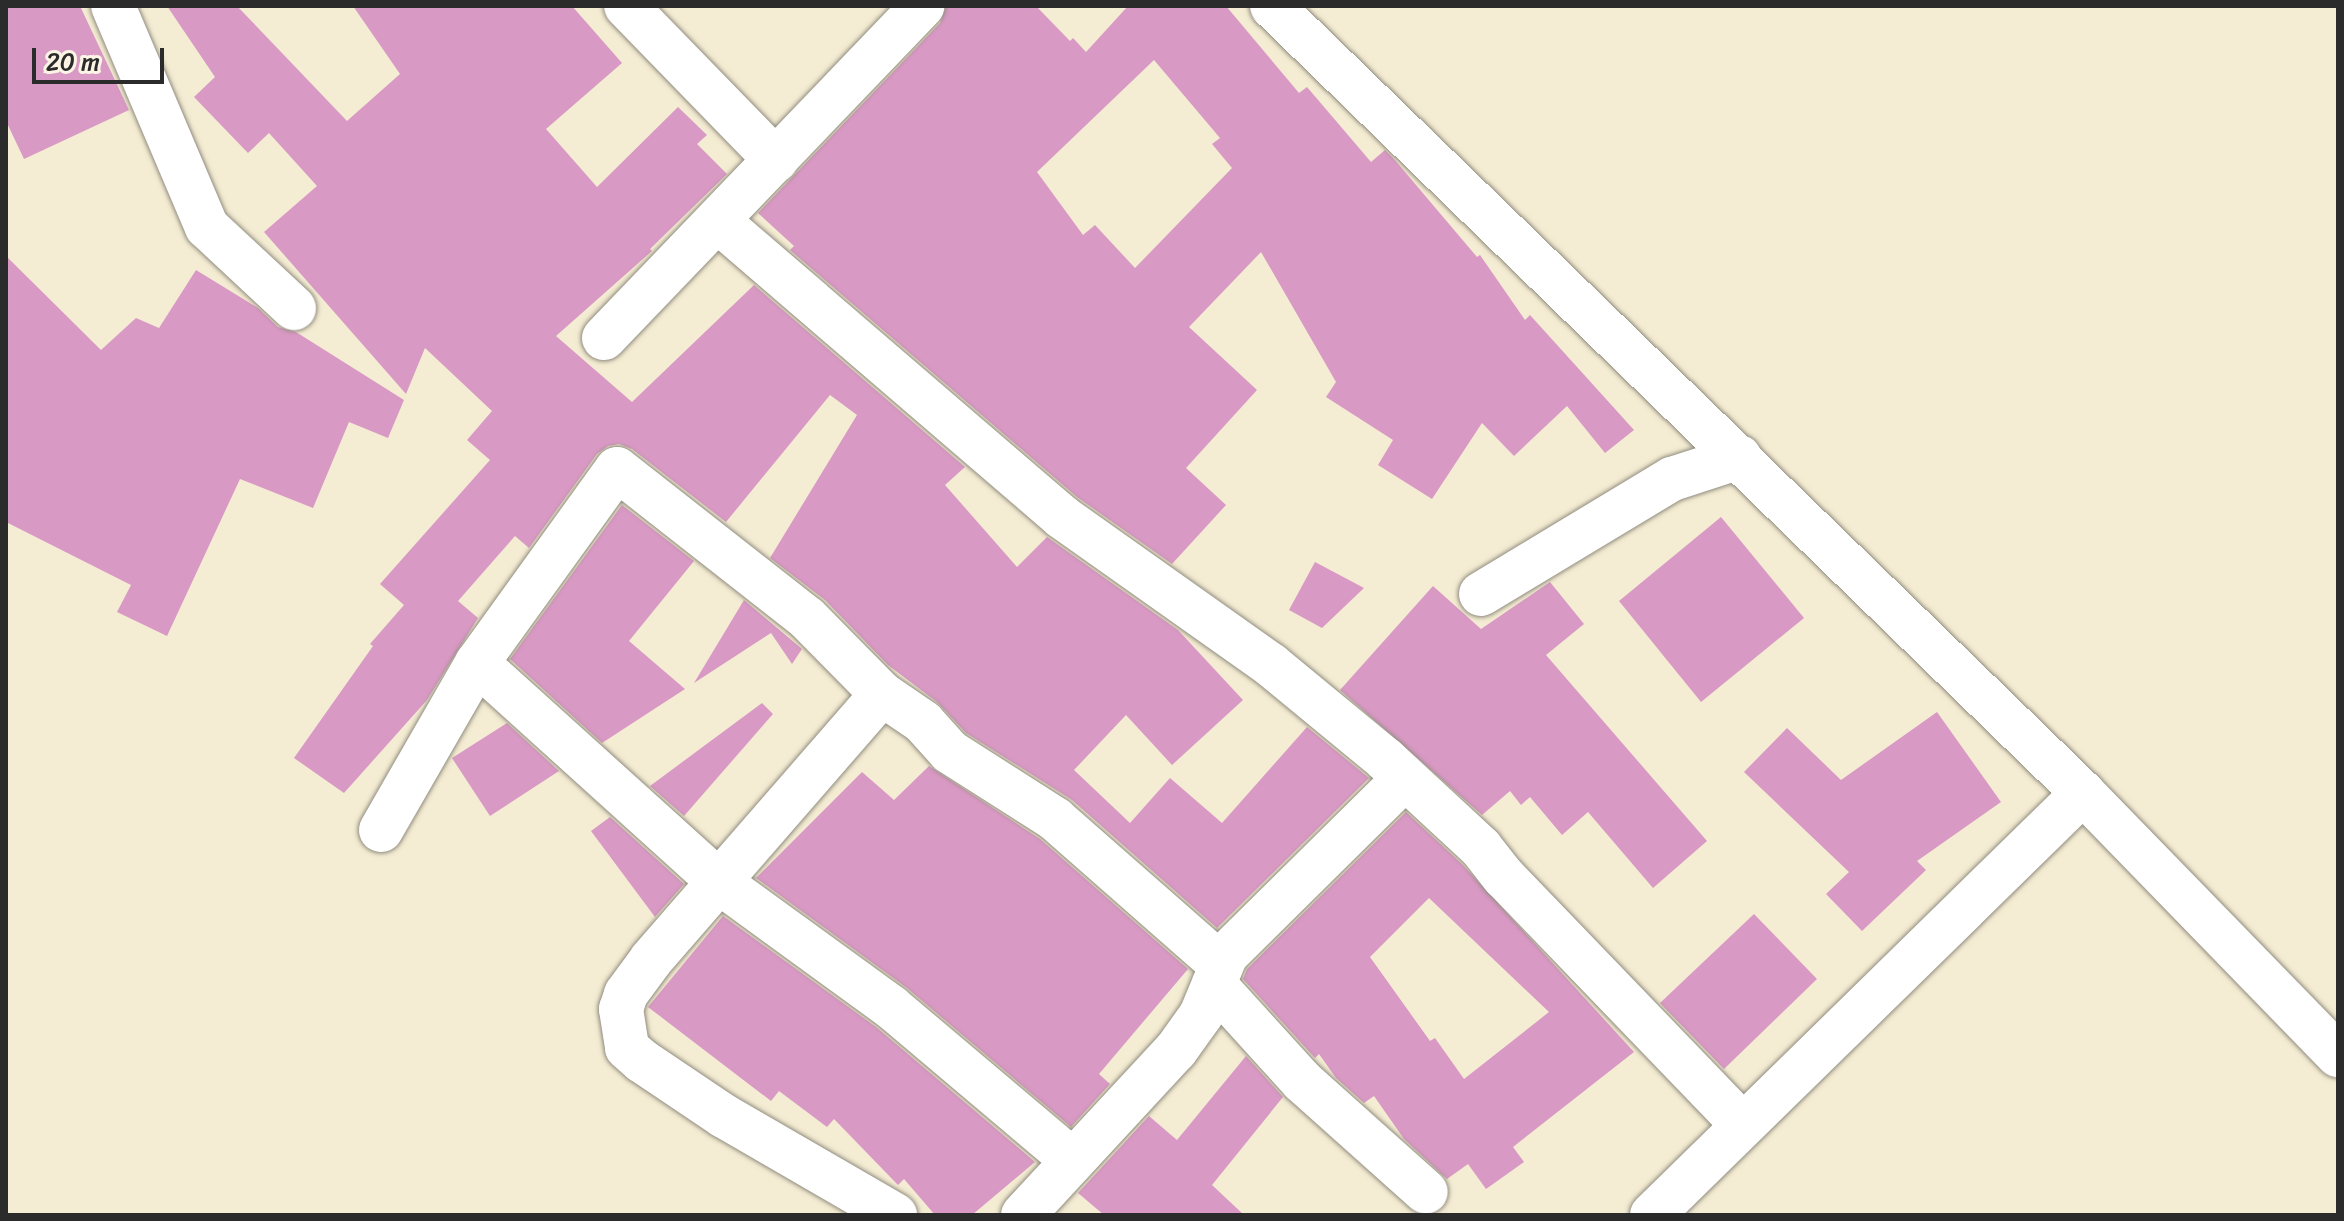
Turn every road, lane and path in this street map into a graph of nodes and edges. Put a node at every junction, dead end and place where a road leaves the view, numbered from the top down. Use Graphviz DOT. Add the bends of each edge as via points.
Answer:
graph roads {
  1 [pos="113,6"];
  2 [pos="626,6"];
  3 [pos="922,6"];
  4 [pos="1272,6"];
  5 [pos="776,160"];
  6 [pos="718,221"];
  7 [pos="294,308"];
  8 [pos="604,338"];
  9 [pos="1740,457"];
  10 [pos="1481,594"];
  11 [pos="477,663"];
  12 [pos="882,694"];
  13 [pos="1405,778"];
  14 [pos="2083,793"];
  15 [pos="381,830"];
  16 [pos="719,882"];
  17 [pos="1218,974"];
  18 [pos="2338,1055"];
  19 [pos="1743,1125"];
  20 [pos="1073,1161"];
  21 [pos="1426,1192"];
  22 [pos="895,1215"];
  23 [pos="1023,1215"];
  24 [pos="1652,1215"];
  1 -- 7 [label="street" via="207,227"];
  2 -- 5 [label="street"];
  3 -- 5 [label="street"];
  4 -- 9 [label="street"];
  5 -- 6 [label="street"];
  6 -- 8 [label="street"];
  6 -- 13 [label="street" via="1062,517 1271,665"];
  9 -- 10 [label="street" via="1672,479"];
  9 -- 14 [label="street"];
  11 -- 12 [label="street" via="617,469 807,618"];
  11 -- 15 [label="street"];
  11 -- 16 [label="street"];
  12 -- 16 [label="street"];
  12 -- 17 [label="street" via="923,722 950,752 1055,819"];
  13 -- 17 [label="street" via="1226,955"];
  13 -- 19 [label="street" via="1481,848"];
  14 -- 18 [label="street"];
  14 -- 19 [label="street"];
  16 -- 20 [label="street" via="891,1007"];
  16 -- 22 [label="street" via="626,994 621,1009 627,1048 724,1116"];
  17 -- 20 [label="street" via="1201,1015 1176,1050"];
  17 -- 21 [label="street" via="1302,1081"];
  19 -- 24 [label="street"];
  20 -- 23 [label="street"];
}
